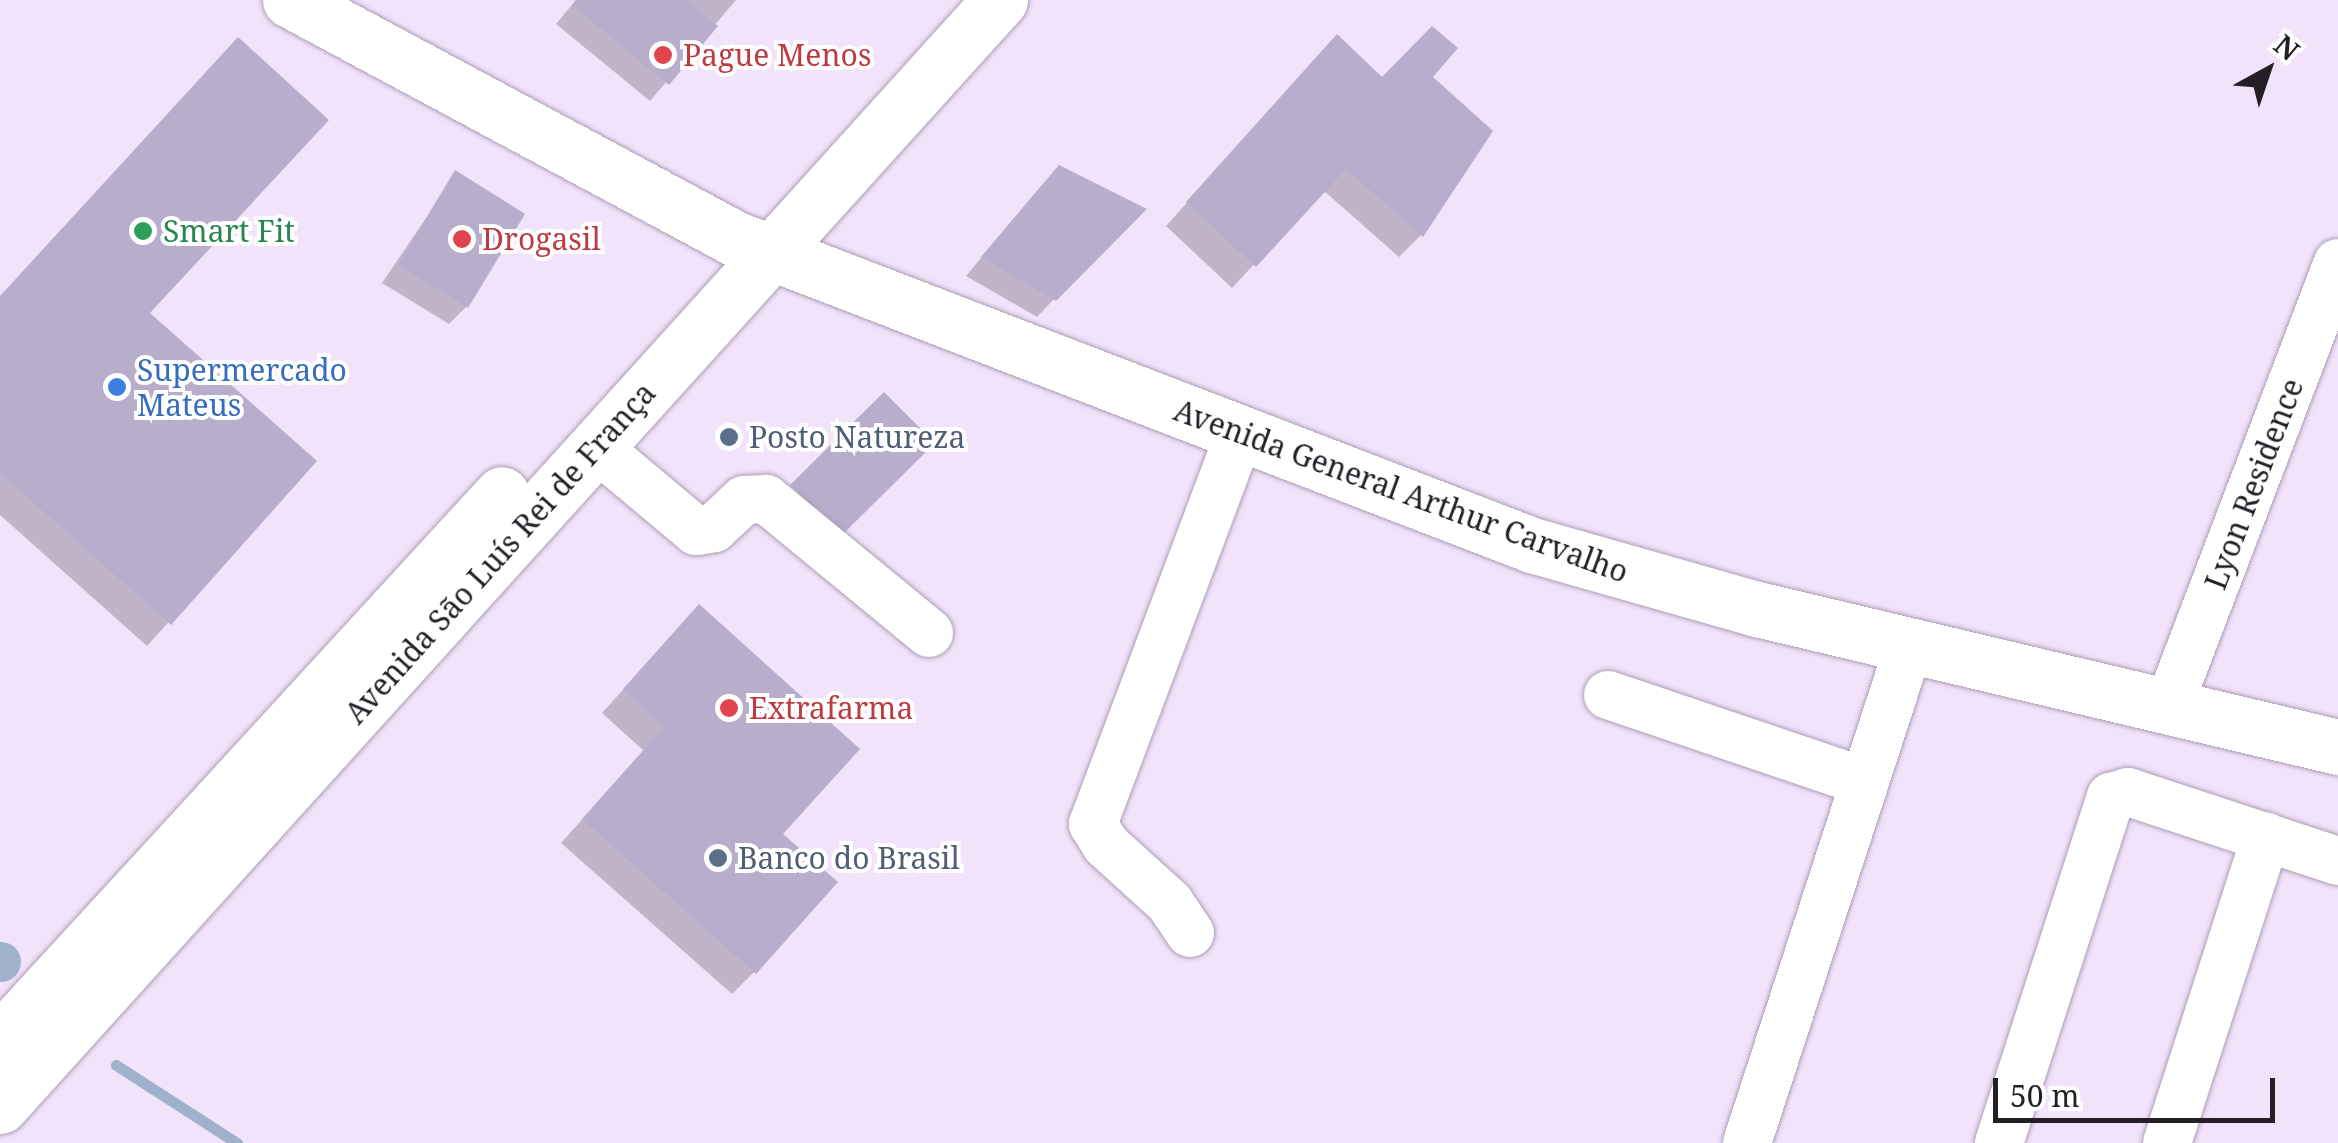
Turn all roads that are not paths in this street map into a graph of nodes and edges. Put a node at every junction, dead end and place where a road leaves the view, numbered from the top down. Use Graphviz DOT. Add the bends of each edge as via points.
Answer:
graph roads {
  1 [pos="290,0"];
  2 [pos="949,0"];
  3 [pos="1000,0"];
  4 [pos="754,245"];
  5 [pos="2338,263"];
  6 [pos="1239,435"];
  7 [pos="596,447"];
  8 [pos="929,633"];
  9 [pos="1910,644"];
  10 [pos="1608,695"];
  11 [pos="2169,705"];
  12 [pos="2338,747"];
  13 [pos="1865,782"];
  14 [pos="2266,837"];
  15 [pos="2338,860"];
  16 [pos="1190,933"];
  17 [pos="6,1021"];
  18 [pos="0,1106"];
  19 [pos="1748,1143"];
  20 [pos="1999,1143"];
  21 [pos="2167,1143"];
  1 -- 4 [label="main road, Avenida General Arthur Carvalho"];
  2 -- 4 [label="main road, Avenida São Luís Rei de França"];
  3 -- 4 [label="main road, Avenida São Luís Rei de França"];
  4 -- 6 [label="main road, Avenida General Arthur Carvalho"];
  4 -- 7 [label="main road, Avenida São Luís Rei de França"];
  4 -- 17 [label="main road, Avenida São Luís Rei de França"];
  5 -- 11 [label="street, Lyon Residence"];
  6 -- 9 [label="main road, Avenida General Arthur Carvalho" via="1532,545 1757,610"];
  6 -- 16 [label="street" via="1093,824 1106,845 1170,902"];
  7 -- 8 [label="street" via="696,531 714,528 744,500 766,499"];
  7 -- 18 [label="main road, Avenida São Luís Rei de França"];
  9 -- 11 [label="main road, Avenida General Arthur Carvalho"];
  9 -- 13 [label="street"];
  10 -- 13 [label="street"];
  11 -- 12 [label="main road, Avenida General Arthur Carvalho"];
  13 -- 19 [label="street"];
  14 -- 15 [label="street"];
  14 -- 20 [label="street" via="2128,792 2111,797"];
  14 -- 21 [label="street"];
}
